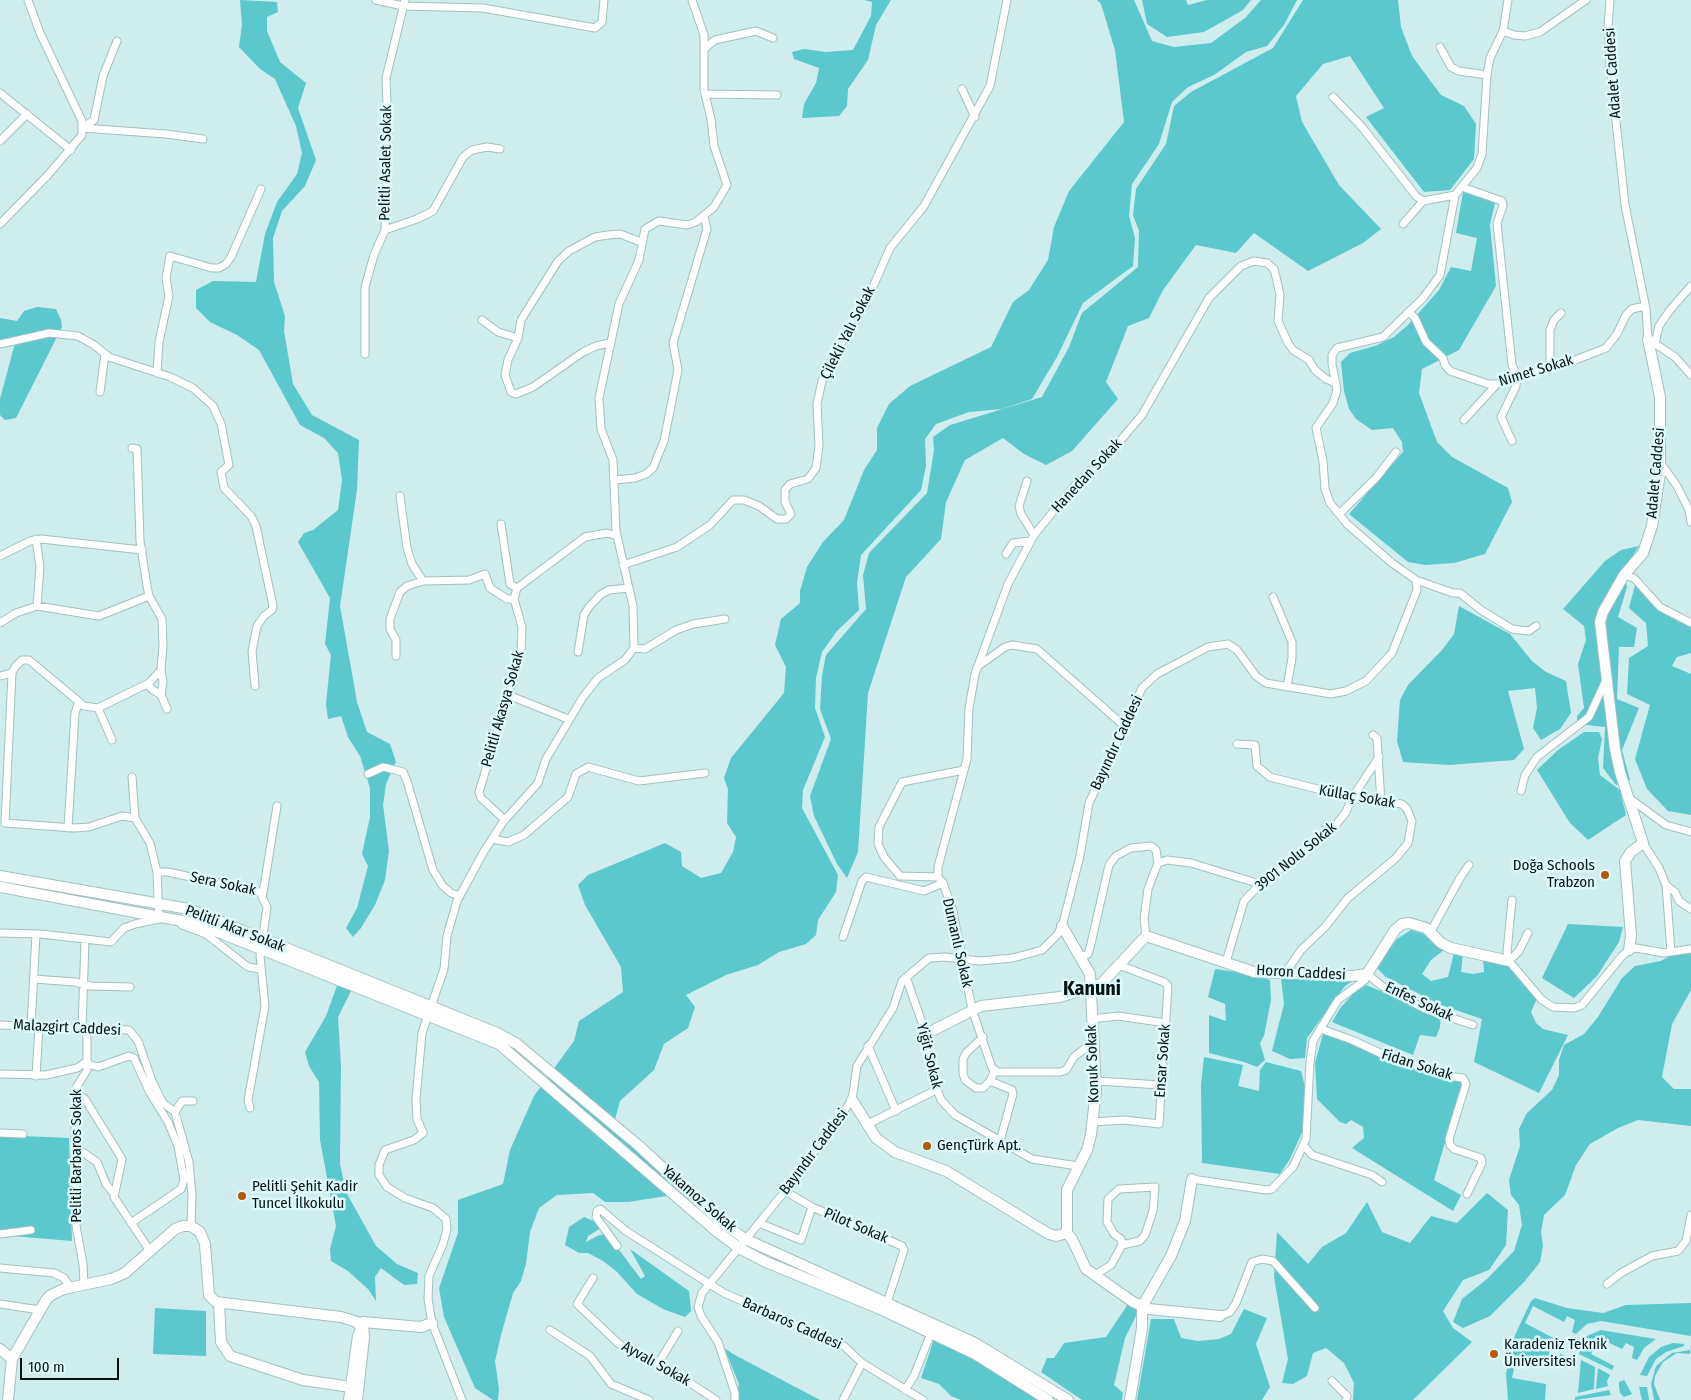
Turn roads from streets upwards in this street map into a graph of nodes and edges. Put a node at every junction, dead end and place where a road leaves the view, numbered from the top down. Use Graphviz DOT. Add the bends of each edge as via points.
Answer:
graph roads {
  1 [pos="28,0"];
  2 [pos="376,0"];
  3 [pos="604,0"];
  4 [pos="692,0"];
  5 [pos="1007,0"];
  6 [pos="1508,0"];
  7 [pos="1586,0"];
  8 [pos="1610,0"];
  9 [pos="404,3"];
  10 [pos="1503,31"];
  11 [pos="773,38"];
  12 [pos="117,41"];
  13 [pos="1440,47"];
  14 [pos="705,48"];
  15 [pos="1486,75"];
  16 [pos="962,89"];
  17 [pos="0,93"];
  18 [pos="705,94"];
  19 [pos="777,95"];
  20 [pos="1333,97"];
  21 [pos="27,114"];
  22 [pos="975,117"];
  23 [pos="82,128"];
  24 [pos="203,139"];
  25 [pos="0,141"];
  26 [pos="500,149"];
  27 [pos="71,150"];
  28 [pos="1462,187"];
  29 [pos="261,189"];
  30 [pos="1455,195"];
  31 [pos="1422,201"];
  32 [pos="704,217"];
  33 [pos="0,224"];
  34 [pos="1403,224"];
  35 [pos="385,230"];
  36 [pos="641,242"];
  37 [pos="1691,286"];
  38 [pos="1645,306"];
  39 [pos="1409,312"];
  40 [pos="1561,313"];
  41 [pos="482,320"];
  42 [pos="518,338"];
  43 [pos="1652,342"];
  44 [pos="610,343"];
  45 [pos="0,344"];
  46 [pos="105,354"];
  47 [pos="365,354"];
  48 [pos="1550,367"];
  49 [pos="157,373"];
  50 [pos="1691,375"];
  51 [pos="1517,376"];
  52 [pos="1336,383"];
  53 [pos="1497,384"];
  54 [pos="100,392"];
  55 [pos="1464,420"];
  56 [pos="1512,441"];
  57 [pos="132,448"];
  58 [pos="1396,452"];
  59 [pos="1660,461"];
  60 [pos="615,480"];
  61 [pos="1028,481"];
  62 [pos="400,496"];
  63 [pos="1339,514"];
  64 [pos="1691,522"];
  65 [pos="501,524"];
  66 [pos="617,536"];
  67 [pos="1032,538"];
  68 [pos="36,539"];
  69 [pos="142,550"];
  70 [pos="1006,554"];
  71 [pos="0,556"];
  72 [pos="623,565"];
  73 [pos="1624,575"];
  74 [pos="1416,580"];
  75 [pos="423,581"];
  76 [pos="517,588"];
  77 [pos="628,588"];
  78 [pos="149,596"];
  79 [pos="1273,597"];
  80 [pos="514,600"];
  81 [pos="37,606"];
  82 [pos="725,619"];
  83 [pos="0,623"];
  84 [pos="1691,624"];
  85 [pos="1536,626"];
  86 [pos="634,648"];
  87 [pos="578,652"];
  88 [pos="396,656"];
  89 [pos="976,668"];
  90 [pos="161,670"];
  91 [pos="12,672"];
  92 [pos="0,676"];
  93 [pos="1607,677"];
  94 [pos="147,684"];
  95 [pos="255,686"];
  96 [pos="1287,687"];
  97 [pos="161,695"];
  98 [pos="508,695"];
  99 [pos="79,702"];
  100 [pos="98,708"];
  101 [pos="167,710"];
  102 [pos="568,719"];
  103 [pos="1123,725"];
  104 [pos="1373,735"];
  105 [pos="112,740"];
  106 [pos="1237,744"];
  107 [pos="1379,757"];
  108 [pos="964,770"];
  109 [pos="368,774"];
  110 [pos="706,774"];
  111 [pos="132,777"];
  112 [pos="1521,791"];
  113 [pos="1352,798"];
  114 [pos="1629,798"];
  115 [pos="1381,803"];
  116 [pos="277,806"];
  117 [pos="135,818"];
  118 [pos="505,820"];
  119 [pos="2,823"];
  120 [pos="68,828"];
  121 [pos="1691,832"];
  122 [pos="492,839"];
  123 [pos="1643,844"];
  124 [pos="1158,863"];
  125 [pos="1469,866"];
  126 [pos="157,872"];
  127 [pos="0,876"];
  128 [pos="940,880"];
  129 [pos="1260,884"];
  130 [pos="1666,885"];
  131 [pos="0,887"];
  132 [pos="263,893"];
  133 [pos="460,896"];
  134 [pos="1512,900"];
  135 [pos="159,904"];
  136 [pos="1691,909"];
  137 [pos="159,917"];
  138 [pos="1062,926"];
  139 [pos="0,933"];
  140 [pos="1430,933"];
  141 [pos="1528,933"];
  142 [pos="36,934"];
  143 [pos="1146,936"];
  144 [pos="842,937"];
  145 [pos="85,940"];
  146 [pos="261,944"];
  147 [pos="1691,949"];
  148 [pos="1630,950"];
  149 [pos="1671,952"];
  150 [pos="1081,957"];
  151 [pos="963,959"];
  152 [pos="1509,961"];
  153 [pos="1226,962"];
  154 [pos="1119,965"];
  155 [pos="260,969"];
  156 [pos="1286,972"];
  157 [pos="1367,974"];
  158 [pos="906,977"];
  159 [pos="34,980"];
  160 [pos="84,985"];
  161 [pos="130,987"];
  162 [pos="1093,988"];
  163 [pos="972,1009"];
  164 [pos="429,1011"];
  165 [pos="1091,1018"];
  166 [pos="1166,1023"];
  167 [pos="0,1025"];
  168 [pos="1473,1025"];
  169 [pos="35,1026"];
  170 [pos="1321,1028"];
  171 [pos="84,1029"];
  172 [pos="926,1034"];
  173 [pos="983,1036"];
  174 [pos="1093,1042"];
  175 [pos="868,1046"];
  176 [pos="87,1063"];
  177 [pos="995,1070"];
  178 [pos="0,1074"];
  179 [pos="36,1076"];
  180 [pos="990,1081"];
  181 [pos="1096,1081"];
  182 [pos="1161,1085"];
  183 [pos="936,1090"];
  184 [pos="75,1092"];
  185 [pos="852,1100"];
  186 [pos="193,1101"];
  187 [pos="250,1108"];
  188 [pos="896,1111"];
  189 [pos="175,1112"];
  190 [pos="1094,1122"];
  191 [pos="866,1125"];
  192 [pos="0,1133"];
  193 [pos="23,1134"];
  194 [pos="1000,1141"];
  195 [pos="1304,1146"];
  196 [pos="75,1148"];
  197 [pos="1078,1166"];
  198 [pos="1192,1179"];
  199 [pos="1382,1182"];
  200 [pos="785,1191"];
  201 [pos="114,1194"];
  202 [pos="1467,1194"];
  203 [pos="812,1207"];
  204 [pos="1691,1215"];
  205 [pos="131,1223"];
  206 [pos="759,1223"];
  207 [pos="191,1226"];
  208 [pos="31,1230"];
  209 [pos="1068,1233"];
  210 [pos="0,1234"];
  211 [pos="742,1244"];
  212 [pos="1122,1245"];
  213 [pos="617,1246"];
  214 [pos="150,1251"];
  215 [pos="0,1268"];
  216 [pos="1095,1275"];
  217 [pos="594,1278"];
  218 [pos="709,1283"];
  219 [pos="84,1284"];
  220 [pos="1607,1284"];
  221 [pos="70,1287"];
  222 [pos="219,1303"];
  223 [pos="887,1303"];
  224 [pos="0,1304"];
  225 [pos="1142,1307"];
  226 [pos="1315,1308"];
  227 [pos="40,1310"];
  228 [pos="1220,1316"];
  229 [pos="432,1323"];
  230 [pos="362,1329"];
  231 [pos="550,1330"];
  232 [pos="678,1331"];
  233 [pos="931,1333"];
  234 [pos="0,1349"];
  235 [pos="12,1359"];
  236 [pos="862,1363"];
  237 [pos="658,1364"];
  238 [pos="1332,1381"];
  239 [pos="355,1388"];
  240 [pos="905,1390"];
  241 [pos="8,1400"];
  242 [pos="349,1400"];
  243 [pos="356,1400"];
  244 [pos="462,1400"];
  245 [pos="649,1400"];
  246 [pos="716,1400"];
  247 [pos="735,1400"];
  248 [pos="843,1400"];
  249 [pos="923,1400"];
  250 [pos="1048,1400"];
  251 [pos="1068,1400"];
  252 [pos="1130,1400"];
  253 [pos="1346,1400"];
  1 -- 23 [label="street" via="82,121"];
  2 -- 9 [label="street"];
  3 -- 9 [label="street" via="602,22 595,28 483,8"];
  4 -- 14 [label="street" via="701,22"];
  5 -- 22 [label="street, Çilekli Yalı Sokak" via="990,86"];
  6 -- 10 [label="street"];
  7 -- 10 [label="street" via="1540,32 1514,36"];
  8 -- 38 [label="street, Adalet Caddesi" via="1610,66 1625,205"];
  9 -- 35 [label="street, Pelitli Asalet Sokak" via="386,78"];
  10 -- 15 [label="street"];
  11 -- 14 [label="street" via="756,31 714,40"];
  12 -- 23 [label="street" via="103,76 94,120"];
  13 -- 15 [label="street" via="1451,67"];
  14 -- 18 [label="street"];
  15 -- 28 [label="street" via="1484,149 1477,168"];
  16 -- 22 [label="street"];
  17 -- 21 [label="street"];
  18 -- 19 [label="street"];
  18 -- 32 [label="street" via="712,119 714,146 727,185 714,208"];
  20 -- 31 [label="street" via="1362,127"];
  21 -- 25 [label="street"];
  21 -- 27 [label="street"];
  22 -- 72 [label="street, Çilekli Yalı Sokak" via="924,206 890,248 865,305 822,381 817,404 819,446 816,468 808,478 790,484 785,490 785,502 791,514 786,519 777,519 759,506 733,500 710,525 677,547"];
  23 -- 24 [label="street"];
  23 -- 27 [label="street" via="82,134"];
  26 -- 35 [label="street" via="487,146 467,153 455,166 444,195 433,211"];
  27 -- 33 [label="street"];
  28 -- 30 [label="street"];
  28 -- 51 [label="street" via="1502,201 1497,223 1512,365"];
  29 -- 49 [label="street" via="226,264 212,268 170,256 166,278 169,296 159,342"];
  30 -- 31 [label="street"];
  30 -- 39 [label="street" via="1440,275"];
  31 -- 34 [label="street"];
  32 -- 36 [label="street" via="687,225 659,221 645,229"];
  32 -- 60 [label="street" via="707,229 673,343 678,370 664,441 653,468 646,474"];
  35 -- 47 [label="street, Pelitli Asalet Sokak" via="365,287"];
  36 -- 42 [label="street" via="620,234 608,235 595,237 569,252 558,261 522,320"];
  36 -- 44 [label="street" via="639,260 619,304"];
  37 -- 43 [label="street" via="1670,310"];
  38 -- 43 [label="street, Adalet Caddesi"];
  38 -- 48 [label="street, Nimet Sokak" via="1632,309 1626,315 1606,348"];
  39 -- 52 [label="street" via="1383,337 1337,348 1332,354"];
  39 -- 53 [label="street, Nimet Sokak" via="1426,342 1444,358 1450,371"];
  40 -- 48 [label="street" via="1550,330"];
  41 -- 42 [label="street" via="498,332"];
  42 -- 44 [label="street" via="505,375 511,392 516,394 533,387 583,352"];
  43 -- 50 [label="street" via="1675,357"];
  43 -- 59 [label="street, Adalet Caddesi" via="1660,397"];
  44 -- 60 [label="street" via="599,398 601,429 613,460"];
  45 -- 46 [label="street" via="58,333 78,336"];
  46 -- 49 [label="street"];
  46 -- 54 [label="street"];
  48 -- 51 [label="street, Nimet Sokak"];
  49 -- 95 [label="street" via="193,388 212,406 221,424 229,465 221,472 224,488 251,516 256,526 274,606 257,626 252,651"];
  51 -- 53 [label="street, Nimet Sokak"];
  51 -- 56 [label="street" via="1516,386 1501,416"];
  52 -- 63 [label="street" via="1333,403 1316,428 1325,488 1330,503"];
  52 -- 67 [label="street, Hanedan Sokak" via="1321,375 1288,343 1278,321 1280,294 1274,269 1262,261 1246,264 1209,298 1142,415 1104,460 1075,485"];
  53 -- 55 [label="street"];
  57 -- 69 [label="street" via="138,449"];
  58 -- 63 [label="street" via="1376,478"];
  59 -- 64 [label="street" via="1678,486"];
  59 -- 73 [label="street, Adalet Caddesi" via="1649,539 1643,553"];
  60 -- 66 [label="street"];
  61 -- 67 [label="street" via="1019,506"];
  62 -- 75 [label="street" via="407,548"];
  63 -- 74 [label="street" via="1392,563"];
  65 -- 76 [label="street" via="510,584"];
  66 -- 72 [label="street"];
  66 -- 76 [label="street" via="608,533 585,537"];
  67 -- 70 [label="street" via="1013,544"];
  67 -- 89 [label="street, Hanedan Sokak" via="1005,591"];
  68 -- 69 [label="street"];
  68 -- 71 [label="street"];
  68 -- 81 [label="street" via="40,567"];
  69 -- 78 [label="street"];
  72 -- 77 [label="street"];
  73 -- 84 [label="street" via="1634,578 1660,606"];
  73 -- 93 [label="street, Adalet Caddesi" via="1600,622"];
  74 -- 85 [label="street" via="1460,593 1512,629 1529,631"];
  74 -- 96 [label="street, Bayındır Caddesi" via="1417,590 1396,647 1366,681 1332,694"];
  75 -- 80 [label="street" via="469,580 485,574 490,588"];
  75 -- 88 [label="street" via="400,592 393,608 390,630 396,640"];
  76 -- 80 [label="street, Pelitli Akasya Sokak"];
  77 -- 86 [label="street" via="635,627"];
  77 -- 87 [label="street" via="609,590 588,607"];
  78 -- 81 [label="street" via="99,616"];
  78 -- 90 [label="street" via="162,619"];
  79 -- 96 [label="street" via="1292,642"];
  80 -- 98 [label="street, Pelitli Akasya Sokak" via="522,639"];
  81 -- 83 [label="street"];
  82 -- 86 [label="street" via="694,624 676,630 645,649"];
  86 -- 102 [label="street" via="631,655 598,678"];
  89 -- 103 [label="street" via="1004,647 1038,649"];
  89 -- 108 [label="street, Hanedan Sokak"];
  90 -- 94 [label="street"];
  90 -- 97 [label="street"];
  91 -- 92 [label="street"];
  91 -- 99 [label="street" via="19,662 28,660"];
  91 -- 119 [label="street"];
  93 -- 112 [label="street" via="1588,717 1537,757 1525,775"];
  93 -- 114 [label="street, Adalet Caddesi" via="1615,749"];
  94 -- 97 [label="street"];
  94 -- 100 [label="street"];
  96 -- 103 [label="street, Bayındır Caddesi" via="1262,680 1228,644 1208,647 1147,682"];
  97 -- 101 [label="street"];
  98 -- 102 [label="street"];
  98 -- 118 [label="street, Pelitli Akasya Sokak" via="479,792 481,798"];
  99 -- 100 [label="street"];
  99 -- 120 [label="street" via="74,722"];
  100 -- 105 [label="street"];
  102 -- 118 [label="street" via="546,759 538,783"];
  103 -- 138 [label="street, Bayındır Caddesi" via="1086,811 1080,856"];
  104 -- 107 [label="street" via="1377,738"];
  106 -- 113 [label="street, Küllaç Sokak" via="1255,745 1257,766 1270,777"];
  107 -- 113 [label="street, 3901 Nolu Sokak"];
  107 -- 115 [label="street"];
  108 -- 128 [label="street, Hanedan Sokak" via="938,867"];
  108 -- 128 [label="street" via="902,782 878,827 878,844 900,876"];
  109 -- 133 [label="street" via="383,767 403,772 433,870 442,885"];
  110 -- 122 [label="street" via="639,781 588,767 576,774 568,797 524,835 508,842"];
  111 -- 117 [label="street"];
  113 -- 115 [label="street, Küllaç Sokak"];
  113 -- 129 [label="street, 3901 Nolu Sokak" via="1332,830"];
  114 -- 121 [label="street" via="1666,825"];
  114 -- 123 [label="street, Adalet Caddesi"];
  115 -- 156 [label="street, Küllaç Sokak" via="1402,804 1407,809 1412,821 1408,843 1396,858 1348,898 1301,950"];
  116 -- 132 [label="street, Sera Sokak"];
  117 -- 120 [label="street" via="122,816 89,827"];
  117 -- 126 [label="street" via="150,843"];
  118 -- 122 [label="street"];
  119 -- 120 [label="street"];
  122 -- 133 [label="street"];
  123 -- 130 [label="street"];
  123 -- 148 [label="street" via="1625,861"];
  124 -- 129 [label="street" via="1167,860 1191,863"];
  124 -- 143 [label="street" via="1148,889 1144,919"];
  124 -- 150 [label="street" via="1156,850 1151,846 1131,848 1116,856 1109,865 1088,954"];
  125 -- 140 [label="street"];
  126 -- 132 [label="street, Sera Sokak"];
  126 -- 135 [label="street"];
  127 -- 135 [label="street, Pelitli Akar Sokak"];
  128 -- 144 [label="street" via="924,891 866,877"];
  128 -- 151 [label="street, Dumanlı Sokak" via="953,911"];
  129 -- 153 [label="street, 3901 Nolu Sokak" via="1244,901"];
  130 -- 136 [label="street" via="1675,892 1679,901"];
  130 -- 149 [label="street"];
  131 -- 137 [label="street, Pelitli Akar Sokak"];
  132 -- 146 [label="street" via="267,907"];
  133 -- 164 [label="street" via="452,913 444,969"];
  134 -- 152 [label="street"];
  135 -- 137 [label="street"];
  135 -- 146 [label="street, Pelitli Akar Sokak" via="189,909"];
  137 -- 145 [label="street" via="124,928 110,942"];
  137 -- 146 [label="street, Pelitli Akar Sokak" via="198,924"];
  137 -- 155 [label="street" via="206,934 248,967"];
  138 -- 150 [label="street, Konuk Sokak"];
  138 -- 151 [label="street, Bayındır Caddesi" via="1051,944 1032,955 980,961"];
  139 -- 142 [label="street"];
  140 -- 152 [label="street, Horon Caddesi" via="1451,948"];
  140 -- 157 [label="street, Horon Caddesi" via="1417,924 1402,924"];
  141 -- 152 [label="street" via="1519,951"];
  142 -- 145 [label="street"];
  142 -- 159 [label="street"];
  143 -- 153 [label="street, Horon Caddesi"];
  143 -- 154 [label="street"];
  145 -- 160 [label="street"];
  146 -- 155 [label="street"];
  146 -- 164 [label="street, Pelitli Akar Sokak"];
  147 -- 149 [label="street"];
  148 -- 149 [label="street"];
  148 -- 152 [label="street" via="1582,1005 1574,1008 1553,1007 1542,1000"];
  150 -- 162 [label="street, Konuk Sokak" via="1088,967"];
  151 -- 158 [label="street, Bayındır Caddesi" via="929,958"];
  151 -- 163 [label="street, Dumanlı Sokak"];
  153 -- 156 [label="street, Horon Caddesi" via="1254,972"];
  154 -- 162 [label="street"];
  154 -- 166 [label="street, Ensar Sokak" via="1168,986"];
  155 -- 187 [label="street" via="265,1006 248,1100"];
  156 -- 157 [label="street, Horon Caddesi" via="1333,976"];
  157 -- 168 [label="street, Enfes Sokak" via="1382,986 1426,1009"];
  157 -- 170 [label="street" via="1365,980 1338,1000"];
  158 -- 172 [label="street, Yiğit Sokak"];
  158 -- 175 [label="street, Bayındır Caddesi" via="893,1008"];
  159 -- 160 [label="street"];
  159 -- 169 [label="street"];
  160 -- 161 [label="street"];
  160 -- 171 [label="street"];
  162 -- 163 [label="street" via="1060,997"];
  162 -- 165 [label="street, Konuk Sokak"];
  163 -- 172 [label="street"];
  163 -- 173 [label="street, Dumanlı Sokak"];
  164 -- 211 [label="street, Yakamoz Sokak" via="502,1046 715,1230"];
  164 -- 229 [label="street" via="422,1033 416,1099 417,1119 423,1133 414,1140 385,1150 379,1175 387,1187 405,1198 433,1208 446,1219 443,1244 429,1276"];
  165 -- 166 [label="street" via="1118,1016"];
  165 -- 174 [label="street, Konuk Sokak"];
  166 -- 182 [label="street, Ensar Sokak"];
  167 -- 169 [label="street, Malazgirt Caddesi"];
  169 -- 171 [label="street, Malazgirt Caddesi"];
  169 -- 179 [label="street"];
  170 -- 195 [label="street" via="1314,1041 1310,1062"];
  170 -- 202 [label="street, Fidan Sokak" via="1401,1063 1464,1078 1466,1084 1449,1139 1454,1149 1481,1158 1482,1163"];
  171 -- 176 [label="street"];
  171 -- 189 [label="street, Malazgirt Caddesi" via="122,1029 134,1034 163,1103"];
  172 -- 183 [label="street, Yiğit Sokak"];
  173 -- 177 [label="street, Dumanlı Sokak"];
  173 -- 180 [label="street" via="966,1053 963,1072 965,1080 976,1088 983,1088"];
  174 -- 177 [label="street" via="1074,1057 1066,1070 1060,1072"];
  174 -- 181 [label="street, Konuk Sokak"];
  175 -- 185 [label="street, Bayındır Caddesi" via="857,1066"];
  175 -- 188 [label="street"];
  176 -- 179 [label="street, Pelitli Barbaros Sokak" via="60,1073"];
  176 -- 184 [label="street, Pelitli Barbaros Sokak" via="87,1070 77,1082"];
  176 -- 205 [label="street" via="98,1067 129,1056 134,1058 178,1146 184,1180 181,1189"];
  177 -- 180 [label="street"];
  178 -- 179 [label="street, Pelitli Barbaros Sokak"];
  180 -- 194 [label="street" via="1012,1090 1013,1094"];
  181 -- 182 [label="street"];
  181 -- 190 [label="street, Konuk Sokak"];
  182 -- 190 [label="street, Ensar Sokak" via="1159,1124 1124,1120"];
  183 -- 188 [label="street"];
  183 -- 194 [label="street, Yiğit Sokak" via="956,1115"];
  184 -- 196 [label="street, Pelitli Barbaros Sokak"];
  184 -- 201 [label="street" via="85,1099 122,1160"];
  185 -- 191 [label="street"];
  185 -- 200 [label="street, Bayındır Caddesi"];
  186 -- 189 [label="street" via="182,1100"];
  188 -- 191 [label="street"];
  189 -- 207 [label="street" via="190,1162"];
  190 -- 197 [label="street, Konuk Sokak" via="1087,1150"];
  191 -- 209 [label="street" via="894,1152 946,1171 1049,1234"];
  192 -- 193 [label="street"];
  194 -- 197 [label="street, Yiğit Sokak" via="1032,1159"];
  195 -- 198 [label="street" via="1293,1167 1272,1189"];
  195 -- 199 [label="street" via="1312,1155 1372,1175"];
  196 -- 201 [label="street" via="97,1162"];
  196 -- 219 [label="street, Pelitli Barbaros Sokak" via="76,1226 84,1264"];
  197 -- 209 [label="street, Konuk Sokak" via="1067,1190"];
  198 -- 225 [label="street" via="1185,1221 1171,1256"];
  200 -- 203 [label="street, Pilot Sokak"];
  200 -- 206 [label="street, Bayındır Caddesi"];
  201 -- 205 [label="street"];
  203 -- 206 [label="street" via="801,1240"];
  203 -- 223 [label="street, Pilot Sokak" via="902,1246 904,1250"];
  204 -- 220 [label="street" via="1686,1241 1678,1250 1652,1256"];
  205 -- 214 [label="street"];
  206 -- 211 [label="street, Bayındır Caddesi"];
  207 -- 214 [label="street" via="178,1227"];
  207 -- 222 [label="street" via="200,1232 205,1244 210,1295"];
  208 -- 210 [label="street"];
  209 -- 216 [label="street" via="1083,1264"];
  211 -- 218 [label="street, Bayındır Caddesi"];
  211 -- 223 [label="street, Yakamoz Sokak"];
  211 -- 233 [label="street, Yakamoz Sokak"];
  212 -- 212 [label="street" via="1140,1241 1145,1235 1153,1211 1155,1188 1119,1189 1108,1200 1107,1222"];
  212 -- 216 [label="street" via="1111,1265"];
  213 -- 218 [label="street, Barbaros Caddesi" via="596,1217 600,1209 626,1230"];
  214 -- 219 [label="street" via="119,1276"];
  215 -- 221 [label="street" via="54,1273 64,1278"];
  216 -- 225 [label="street"];
  217 -- 237 [label="street, Ayvalı Sokak" via="577,1304 620,1344"];
  218 -- 236 [label="street, Barbaros Caddesi" via="745,1303 844,1346"];
  218 -- 247 [label="street, Bayındır Caddesi" via="698,1307 716,1338"];
  219 -- 221 [label="street"];
  221 -- 227 [label="street" via="51,1295"];
  222 -- 230 [label="street" via="341,1317 357,1322"];
  222 -- 239 [label="street" via="221,1342 230,1356 303,1380"];
  223 -- 251 [label="street, Yakamoz Sokak" via="975,1343"];
  224 -- 227 [label="street"];
  225 -- 228 [label="street"];
  225 -- 252 [label="street" via="1142,1328"];
  226 -- 228 [label="street" via="1273,1261 1262,1259 1252,1262 1236,1303 1230,1312"];
  227 -- 235 [label="street"];
  229 -- 230 [label="street" via="421,1326 363,1322"];
  229 -- 244 [label="street"];
  230 -- 239 [label="street" via="364,1338"];
  231 -- 245 [label="street" via="590,1356 611,1384"];
  232 -- 237 [label="street"];
  233 -- 240 [label="street"];
  233 -- 250 [label="street, Yakamoz Sokak" via="995,1366"];
  234 -- 235 [label="street"];
  235 -- 241 [label="street"];
  236 -- 240 [label="street, Barbaros Caddesi"];
  236 -- 248 [label="street"];
  237 -- 246 [label="street, Ayvalı Sokak"];
  238 -- 253 [label="street" via="1347,1396"];
  239 -- 242 [label="street"];
  239 -- 243 [label="street"];
  240 -- 249 [label="street, Barbaros Caddesi"];
}
